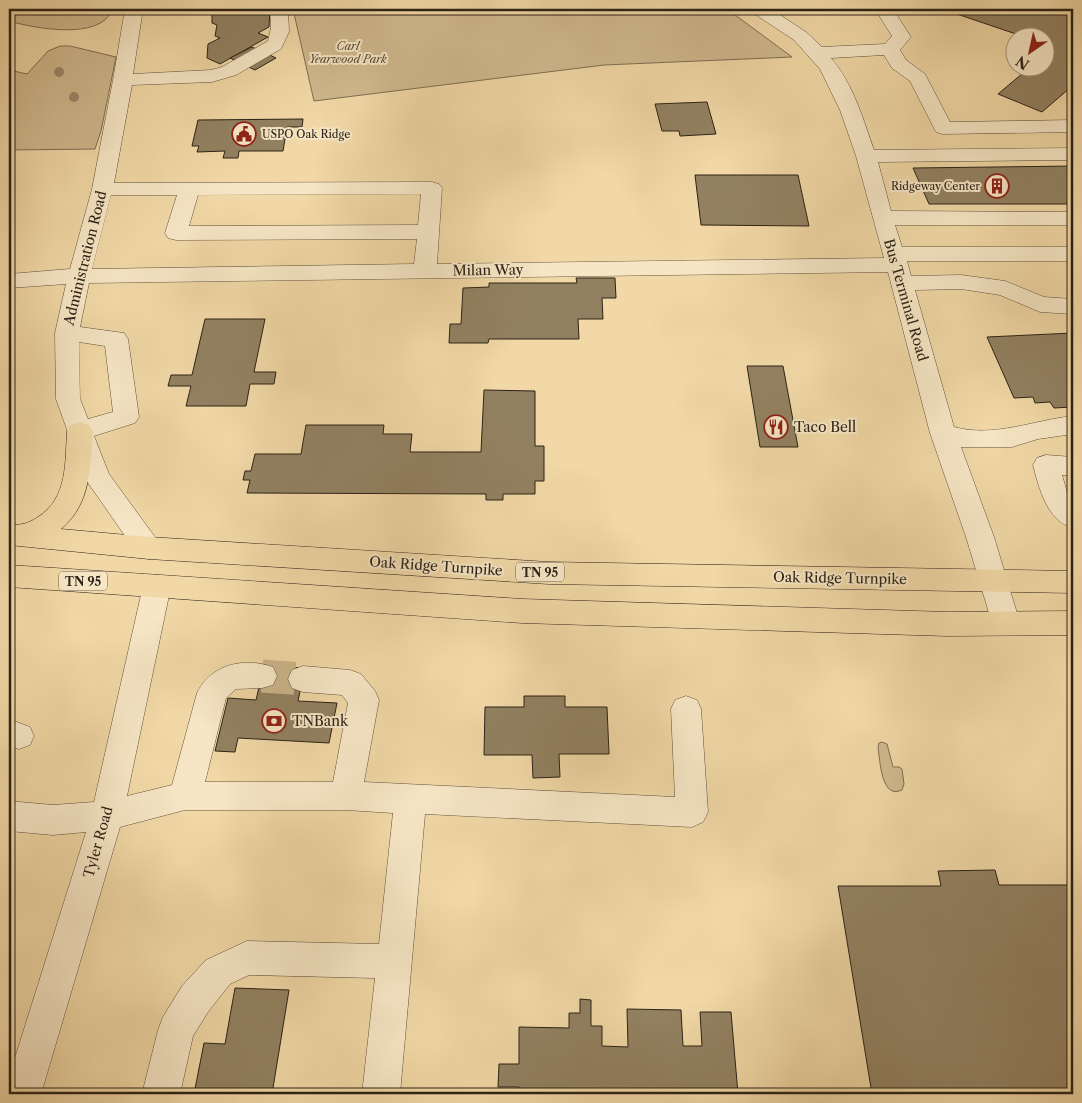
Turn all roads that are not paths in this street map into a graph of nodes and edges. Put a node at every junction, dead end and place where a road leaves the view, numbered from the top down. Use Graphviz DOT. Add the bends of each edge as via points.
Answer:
graph roads {
  1 [pos="131,9"];
  2 [pos="279,9"];
  3 [pos="759,9"];
  4 [pos="884,9"];
  5 [pos="894,56"];
  6 [pos="823,60"];
  7 [pos="123,80"];
  8 [pos="1073,126"];
  9 [pos="1073,154"];
  10 [pos="866,156"];
  11 [pos="102,189"];
  12 [pos="189,189"];
  13 [pos="288,211"];
  14 [pos="882,218"];
  15 [pos="1073,218"];
  16 [pos="428,232"];
  17 [pos="1073,254"];
  18 [pos="898,267"];
  19 [pos="425,271"];
  20 [pos="79,276"];
  21 [pos="9,282"];
  22 [pos="1073,306"];
  23 [pos="67,333"];
  24 [pos="1073,425"];
  25 [pos="1036,430"];
  26 [pos="80,432"];
  27 [pos="943,434"];
  28 [pos="1046,465"];
  29 [pos="1073,466"];
  30 [pos="1073,518"];
  31 [pos="16,536"];
  32 [pos="148,548"];
  33 [pos="9,576"];
  34 [pos="994,581"];
  35 [pos="1073,582"];
  36 [pos="157,586"];
  37 [pos="1006,623"];
  38 [pos="1073,623"];
  39 [pos="262,676"];
  40 [pos="302,679"];
  41 [pos="686,709"];
  42 [pos="185,796"];
  43 [pos="346,796"];
  44 [pos="410,799"];
  45 [pos="9,816"];
  46 [pos="106,816"];
  47 [pos="394,961"];
  48 [pos="22,1094"];
  49 [pos="160,1094"];
  50 [pos="381,1094"];
  1 -- 7 [label="street, Administration Road" via="133,15"];
  2 -- 7 [label="street" via="280,33 275,45 223,74"];
  3 -- 6 [label="street, Bus Terminal Road" via="800,36"];
  4 -- 5 [label="street" via="902,37"];
  5 -- 6 [label="street"];
  5 -- 8 [label="street" via="918,78 943,128"];
  6 -- 10 [label="street, Bus Terminal Road" via="850,110"];
  7 -- 11 [label="street, Administration Road"];
  9 -- 10 [label="street"];
  10 -- 14 [label="street, Bus Terminal Road"];
  11 -- 12 [label="street"];
  11 -- 20 [label="street, Administration Road"];
  12 -- 13 [label="street"];
  12 -- 13 [label="street" via="176,233"];
  13 -- 16 [label="street"];
  13 -- 16 [label="street" via="432,188"];
  14 -- 15 [label="street"];
  14 -- 18 [label="street, Bus Terminal Road"];
  16 -- 19 [label="street"];
  17 -- 18 [label="street"];
  18 -- 19 [label="street, Milan Way"];
  18 -- 22 [label="street" via="961,282 1005,288 1040,304"];
  18 -- 27 [label="street, Bus Terminal Road"];
  19 -- 20 [label="street, Milan Way"];
  20 -- 21 [label="street, Milan Way"];
  20 -- 23 [label="street, Administration Road"];
  23 -- 26 [label="street, Administration Road" via="68,399"];
  23 -- 26 [label="street" via="116,338 126,417"];
  24 -- 25 [label="street"];
  25 -- 27 [label="street" via="1012,438 965,439"];
  25 -- 28 [label="street"];
  26 -- 31 [label="highway" via="75,487 63,512 52,522"];
  26 -- 32 [label="street, Administration Road" via="97,477"];
  27 -- 34 [label="street, Bus Terminal Road"];
  28 -- 29 [label="street"];
  28 -- 30 [label="street" via="1055,496"];
  31 -- 32 [label="highway, Oak Ridge Turnpike / TN 95"];
  32 -- 34 [label="highway, Oak Ridge Turnpike / TN 95" via="549,573"];
  32 -- 36 [label="highway"];
  33 -- 36 [label="highway, TN 95"];
  34 -- 35 [label="highway, Oak Ridge Turnpike / TN 95"];
  34 -- 37 [label="street, Bus Terminal Road"];
  36 -- 37 [label="highway, TN 95" via="522,612"];
  36 -- 46 [label="street, Tyler Road"];
  37 -- 38 [label="highway, TN 95"];
  39 -- 42 [label="street" via="237,675 220,682 212,693"];
  40 -- 43 [label="street" via="350,683 364,700"];
  41 -- 44 [label="street" via="692,812"];
  42 -- 43 [label="street"];
  42 -- 46 [label="street"];
  43 -- 44 [label="street"];
  44 -- 47 [label="street"];
  45 -- 46 [label="street" via="53,820"];
  46 -- 48 [label="street, Tyler Road"];
  47 -- 49 [label="street" via="247,958 218,972 195,999 176,1030"];
  47 -- 50 [label="street"];
}
